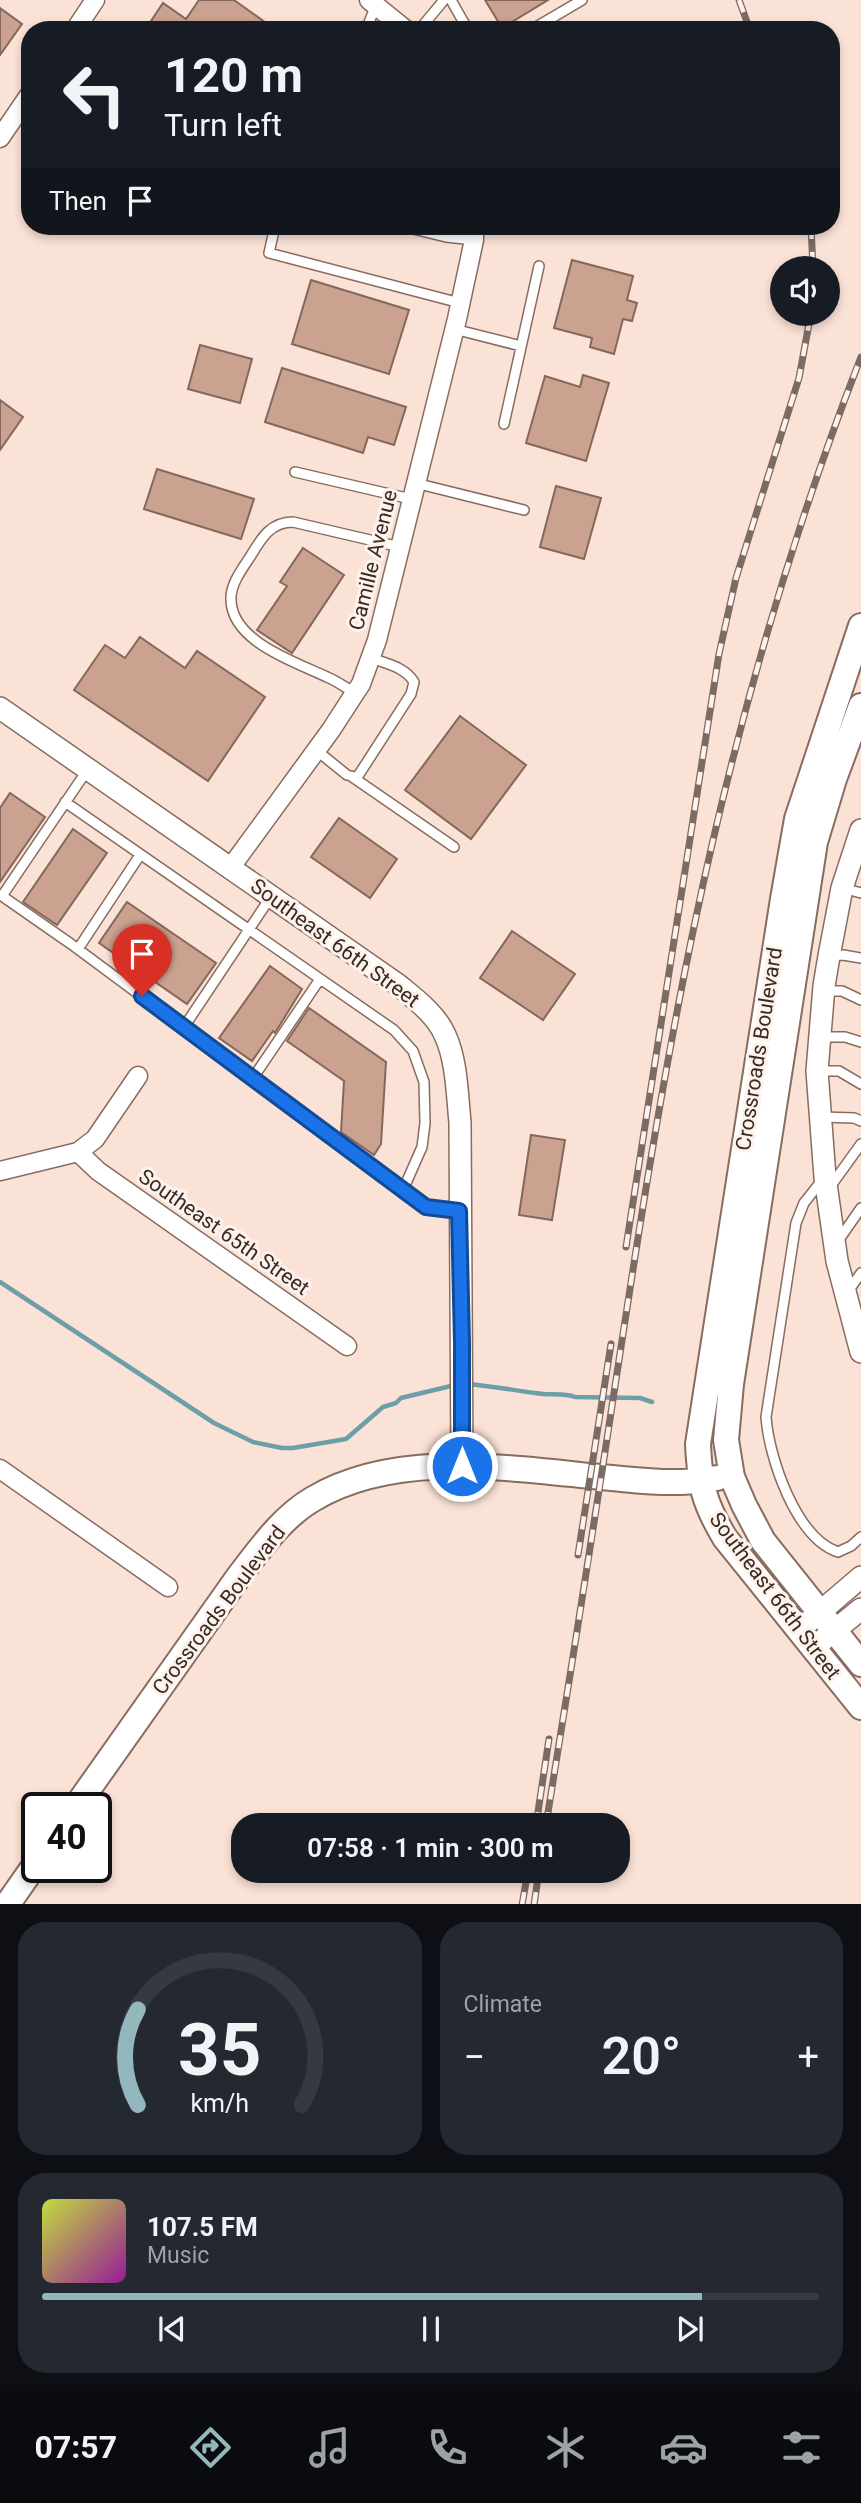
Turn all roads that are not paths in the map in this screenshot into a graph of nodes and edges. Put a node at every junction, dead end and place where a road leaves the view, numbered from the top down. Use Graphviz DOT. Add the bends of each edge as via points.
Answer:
graph roads {
  1 [pos="95,0"];
  2 [pos="444,0"];
  3 [pos="451,0"];
  4 [pos="582,0"];
  5 [pos="373,3"];
  6 [pos="81,21"];
  7 [pos="368,21"];
  8 [pos="395,21"];
  9 [pos="426,21"];
  10 [pos="463,21"];
  11 [pos="546,21"];
  12 [pos="21,110"];
  13 [pos="0,138"];
  14 [pos="273,235"];
  15 [pos="474,235"];
  16 [pos="539,266"];
  17 [pos="460,303"];
  18 [pos="454,329"];
  19 [pos="521,346"];
  20 [pos="504,424"];
  21 [pos="295,471"];
  22 [pos="413,491"];
  23 [pos="524,510"];
  24 [pos="400,547"];
  25 [pos="861,626"];
  26 [pos="370,658"];
  27 [pos="355,693"];
  28 [pos="861,706"];
  29 [pos="0,708"];
  30 [pos="316,750"];
  31 [pos="88,769"];
  32 [pos="351,776"];
  33 [pos="65,802"];
  34 [pos="859,841"];
  35 [pos="454,847"];
  36 [pos="140,855"];
  37 [pos="230,867"];
  38 [pos="851,891"];
  39 [pos="271,896"];
  40 [pos="248,929"];
  41 [pos="78,949"];
  42 [pos="829,956"];
  43 [pos="861,958"];
  44 [pos="320,979"];
  45 [pos="823,991"];
  46 [pos="861,1000"];
  47 [pos="184,1027"];
  48 [pos="820,1037"];
  49 [pos="861,1041"];
  50 [pos="817,1071"];
  51 [pos="138,1076"];
  52 [pos="253,1079"];
  53 [pos="861,1084"];
  54 [pos="819,1117"];
  55 [pos="861,1121"];
  56 [pos="861,1144"];
  57 [pos="78,1152"];
  58 [pos="0,1171"];
  59 [pos="826,1184"];
  60 [pos="403,1190"];
  61 [pos="861,1208"];
  62 [pos="459,1211"];
  63 [pos="835,1244"];
  64 [pos="861,1273"];
  65 [pos="845,1294"];
  66 [pos="860,1342"];
  67 [pos="347,1346"];
  68 [pos="462,1466"];
  69 [pos="0,1469"];
  70 [pos="732,1477"];
  71 [pos="700,1480"];
  72 [pos="861,1537"];
  73 [pos="861,1577"];
  74 [pos="168,1587"];
  75 [pos="861,1609"];
  76 [pos="827,1621"];
  77 [pos="806,1639"];
  78 [pos="861,1664"];
  79 [pos="861,1707"];
  80 [pos="86,1792"];
  81 [pos="23,1883"];
  82 [pos="8,1904"];
  1 -- 6 [label="street"];
  2 -- 9 [label="lane"];
  3 -- 10 [label="lane"];
  4 -- 11 [label="lane"];
  5 -- 7 [label="lane"];
  5 -- 8 [label="street"];
  12 -- 13 [label="street"];
  14 -- 17 [label="lane" via="269,253"];
  15 -- 17 [label="street, Camille Avenue"];
  16 -- 19 [label="lane"];
  17 -- 18 [label="street, Camille Avenue"];
  18 -- 19 [label="lane"];
  18 -- 22 [label="street, Camille Avenue"];
  19 -- 20 [label="lane"];
  21 -- 22 [label="lane"];
  22 -- 23 [label="lane"];
  22 -- 24 [label="street, Camille Avenue"];
  24 -- 26 [label="street, Camille Avenue"];
  24 -- 27 [label="lane" via="280,522 260,541 236,579 230,598 232,613 251,636 282,657"];
  25 -- 71 [label="main road, Crossroads Boulevard" via="809,780 790,854 698,1444"];
  26 -- 27 [label="street, Camille Avenue"];
  26 -- 32 [label="lane" via="402,669 414,682 411,694 358,776"];
  27 -- 30 [label="street, Camille Avenue"];
  28 -- 70 [label="main road, Crossroads Boulevard" via="815,842 731,1384 726,1440"];
  29 -- 31 [label="street, Southeast 66th Street"];
  30 -- 32 [label="lane"];
  30 -- 37 [label="street, Camille Avenue"];
  31 -- 33 [label="lane"];
  31 -- 37 [label="street, Southeast 66th Street"];
  32 -- 35 [label="lane"];
  33 -- 36 [label="lane"];
  33 -- 41 [label="lane" via="2,896"];
  34 -- 38 [label="street"];
  36 -- 40 [label="lane"];
  36 -- 41 [label="lane"];
  37 -- 39 [label="street, Southeast 66th Street"];
  38 -- 42 [label="street"];
  39 -- 40 [label="lane"];
  39 -- 62 [label="street, Southeast 66th Street" via="397,984 426,1008 445,1034 460,1122"];
  40 -- 44 [label="lane"];
  40 -- 47 [label="lane"];
  41 -- 47 [label="lane"];
  42 -- 43 [label="lane"];
  42 -- 45 [label="street"];
  44 -- 52 [label="lane"];
  44 -- 60 [label="lane" via="394,1030 413,1051 424,1082 425,1122 422,1147"];
  45 -- 46 [label="lane" via="842,991"];
  45 -- 48 [label="street"];
  47 -- 52 [label="lane"];
  48 -- 49 [label="lane"];
  48 -- 50 [label="street"];
  50 -- 53 [label="lane" via="839,1071"];
  50 -- 54 [label="street"];
  51 -- 57 [label="street" via="95,1139"];
  52 -- 60 [label="lane"];
  54 -- 55 [label="lane"];
  54 -- 59 [label="street"];
  56 -- 59 [label="lane"];
  57 -- 58 [label="street"];
  57 -- 67 [label="street, Southeast 65th Street" via="97,1171"];
  59 -- 63 [label="street"];
  59 -- 72 [label="lane" via="804,1203 796,1223 766,1417 767,1436 791,1502 818,1540 838,1552"];
  60 -- 62 [label="lane" via="426,1207"];
  61 -- 63 [label="lane"];
  62 -- 68 [label="street, Southeast 66th Street"];
  63 -- 65 [label="street"];
  64 -- 65 [label="lane"];
  65 -- 66 [label="street"];
  68 -- 71 [label="main road, Crossroads Boulevard" via="631,1480"];
  68 -- 80 [label="main road, Crossroads Boulevard" via="373,1475 312,1499 288,1518 239,1576"];
  69 -- 74 [label="street"];
  70 -- 71 [label="main road, Crossroads Boulevard"];
  70 -- 76 [label="main road, Southeast 66th Street" via="763,1541"];
  71 -- 77 [label="main road, Southeast 66th Street" via="709,1511 726,1538"];
  73 -- 76 [label="street"];
  75 -- 76 [label="street"];
  76 -- 77 [label="street"];
  76 -- 78 [label="main road, Southeast 66th Street"];
  77 -- 79 [label="main road, Southeast 66th Street"];
  81 -- 82 [label="main road"];
}
